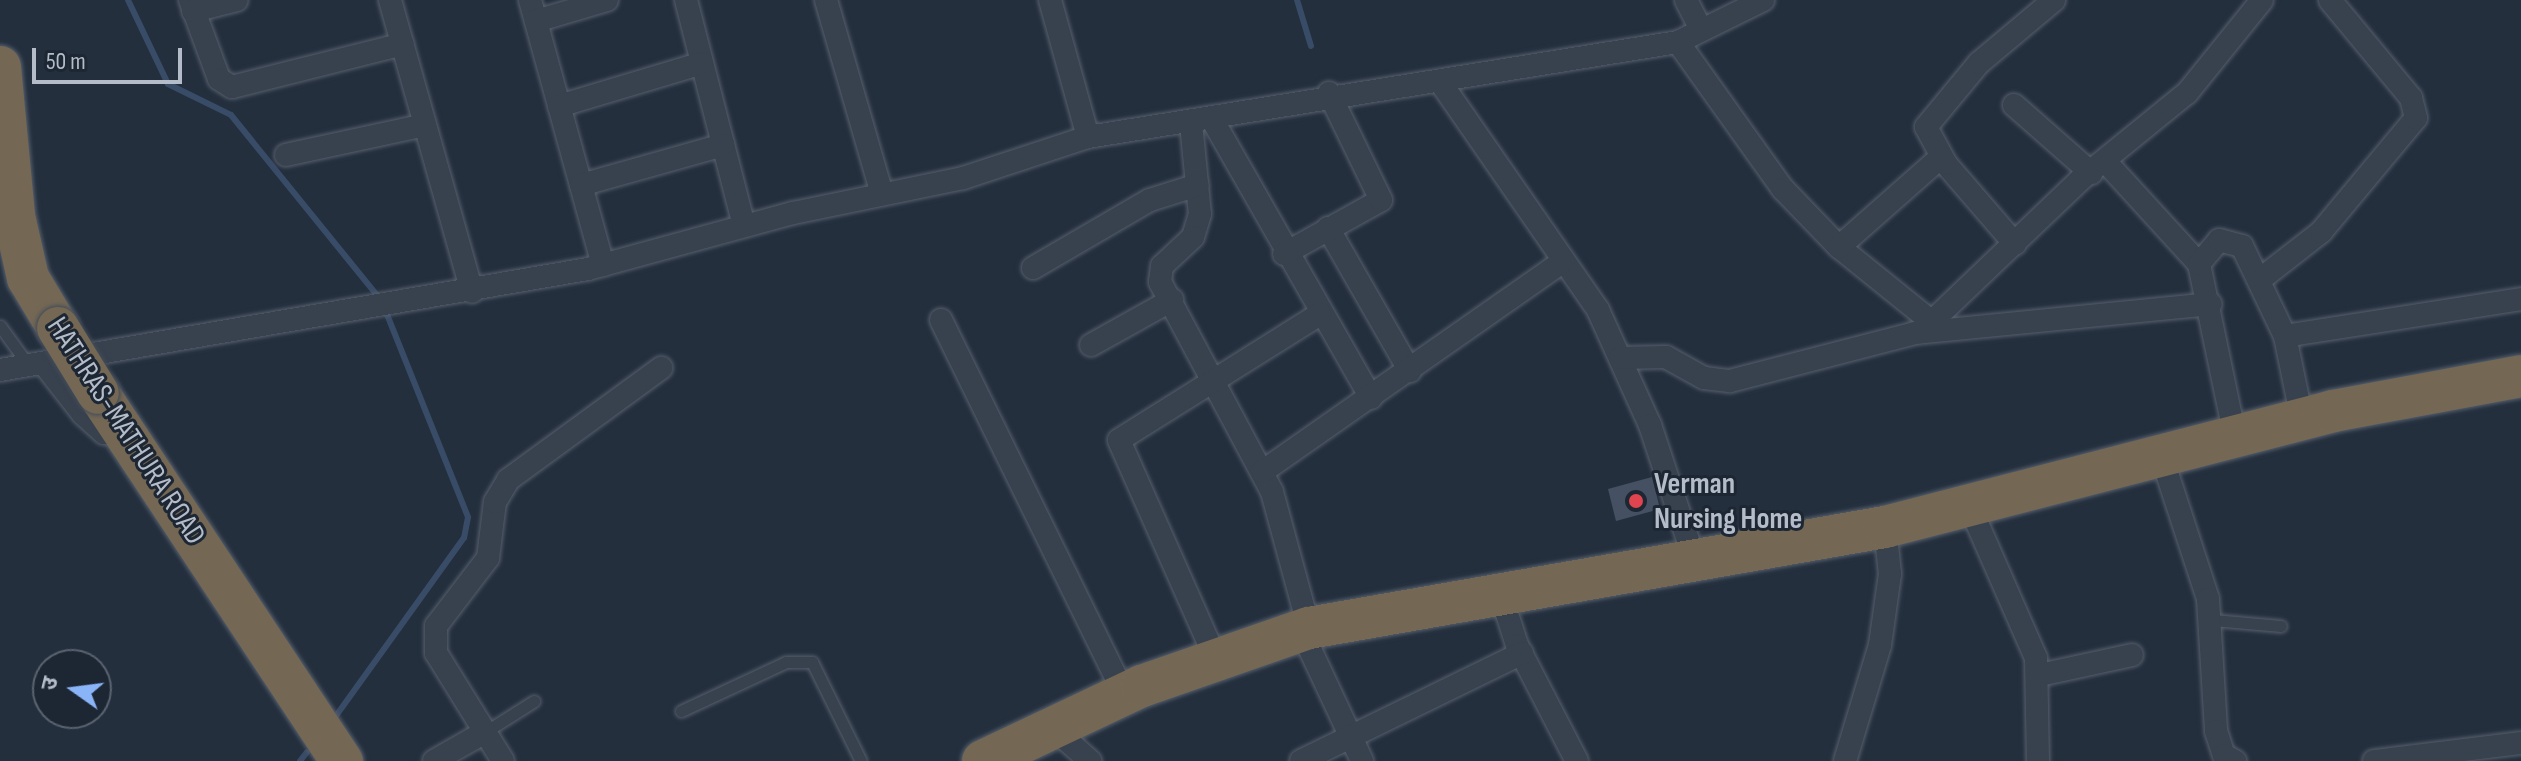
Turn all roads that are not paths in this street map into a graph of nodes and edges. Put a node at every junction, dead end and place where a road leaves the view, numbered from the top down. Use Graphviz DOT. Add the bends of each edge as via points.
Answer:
graph roads {
  1 [pos="237,0"];
  2 [pos="390,0"];
  3 [pos="607,0"];
  4 [pos="686,0"];
  5 [pos="826,0"];
  6 [pos="1050,0"];
  7 [pos="1686,0"];
  8 [pos="1763,0"];
  9 [pos="2054,0"];
  10 [pos="2280,0"];
  11 [pos="2330,0"];
  12 [pos="2260,3"];
  13 [pos="192,5"];
  14 [pos="533,10"];
  15 [pos="1701,30"];
  16 [pos="1678,42"];
  17 [pos="403,44"];
  18 [pos="702,63"];
  19 [pos="0,67"];
  20 [pos="1441,83"];
  21 [pos="1329,93"];
  22 [pos="2014,105"];
  23 [pos="559,106"];
  24 [pos="1202,121"];
  25 [pos="425,125"];
  26 [pos="1088,137"];
  27 [pos="723,145"];
  28 [pos="286,155"];
  29 [pos="1941,157"];
  30 [pos="2098,167"];
  31 [pos="581,185"];
  32 [pos="1198,185"];
  33 [pos="882,194"];
  34 [pos="744,226"];
  35 [pos="1328,228"];
  36 [pos="0,240"];
  37 [pos="2015,244"];
  38 [pos="1839,247"];
  39 [pos="1284,254"];
  40 [pos="1563,261"];
  41 [pos="2199,264"];
  42 [pos="603,265"];
  43 [pos="1033,268"];
  44 [pos="28,278"];
  45 [pos="2262,278"];
  46 [pos="472,292"];
  47 [pos="2521,299"];
  48 [pos="1172,300"];
  49 [pos="2211,304"];
  50 [pos="1320,314"];
  51 [pos="941,320"];
  52 [pos="0,326"];
  53 [pos="1926,327"];
  54 [pos="2285,336"];
  55 [pos="1091,345"];
  56 [pos="44,353"];
  57 [pos="1620,358"];
  58 [pos="661,368"];
  59 [pos="0,370"];
  60 [pos="1410,371"];
  61 [pos="2521,376"];
  62 [pos="1216,379"];
  63 [pos="1371,398"];
  64 [pos="2302,419"];
  65 [pos="128,435"];
  66 [pos="2235,436"];
  67 [pos="2162,458"];
  68 [pos="1262,472"];
  69 [pos="1970,507"];
  70 [pos="1885,527"];
  71 [pos="1696,564"];
  72 [pos="1500,592"];
  73 [pos="2213,620"];
  74 [pos="2281,626"];
  75 [pos="1305,629"];
  76 [pos="1522,653"];
  77 [pos="2132,655"];
  78 [pos="1215,657"];
  79 [pos="2040,675"];
  80 [pos="1124,694"];
  81 [pos="534,701"];
  82 [pos="681,711"];
  83 [pos="1053,728"];
  84 [pos="485,732"];
  85 [pos="1349,737"];
  86 [pos="2521,743"];
  87 [pos="342,761"];
  88 [pos="434,761"];
  89 [pos="503,761"];
  90 [pos="861,761"];
  91 [pos="983,761"];
  92 [pos="1090,761"];
  93 [pos="1301,761"];
  94 [pos="1362,761"];
  95 [pos="1577,761"];
  96 [pos="1845,761"];
  97 [pos="2038,761"];
  98 [pos="2235,761"];
  99 [pos="2374,761"];
  1 -- 13 [label="street"];
  2 -- 17 [label="street"];
  3 -- 14 [label="street"];
  4 -- 18 [label="street"];
  5 -- 33 [label="street"];
  6 -- 26 [label="street"];
  7 -- 15 [label="street"];
  8 -- 15 [label="street"];
  9 -- 29 [label="street" via="2002,40 1928,120"];
  10 -- 12 [label="street"];
  11 -- 45 [label="street" via="2411,98 2416,118 2321,232"];
  12 -- 30 [label="street" via="2187,93"];
  13 -- 17 [label="street" via="219,79 232,87"];
  14 -- 23 [label="street"];
  15 -- 16 [label="street"];
  16 -- 20 [label="street"];
  16 -- 38 [label="street" via="1774,178"];
  17 -- 25 [label="street"];
  18 -- 23 [label="street"];
  18 -- 27 [label="street"];
  19 -- 44 [label="highway, HATHRAS-MATHURA ROAD" via="6,172"];
  20 -- 21 [label="street"];
  20 -- 40 [label="street"];
  21 -- 24 [label="street"];
  21 -- 35 [label="street" via="1381,194 1377,206"];
  22 -- 30 [label="street"];
  23 -- 31 [label="street"];
  24 -- 26 [label="street"];
  24 -- 32 [label="street"];
  24 -- 39 [label="street"];
  25 -- 28 [label="street"];
  25 -- 46 [label="street"];
  26 -- 33 [label="street" via="963,178"];
  27 -- 31 [label="street"];
  27 -- 34 [label="street"];
  29 -- 37 [label="street"];
  29 -- 38 [label="street"];
  30 -- 37 [label="street"];
  30 -- 41 [label="street"];
  31 -- 42 [label="street"];
  32 -- 43 [label="street" via="1150,200"];
  32 -- 48 [label="street" via="1193,237 1159,274"];
  33 -- 34 [label="street"];
  34 -- 42 [label="street"];
  35 -- 39 [label="street"];
  35 -- 60 [label="street"];
  36 -- 44 [label="street"];
  37 -- 53 [label="street"];
  38 -- 53 [label="street"];
  39 -- 50 [label="street"];
  40 -- 57 [label="street"];
  40 -- 60 [label="street"];
  41 -- 45 [label="street" via="2219,240 2234,239"];
  41 -- 49 [label="street"];
  42 -- 46 [label="street"];
  44 -- 56 [label="highway, HATHRAS-MATHURA ROAD"];
  45 -- 54 [label="street"];
  46 -- 56 [label="street"];
  47 -- 54 [label="street"];
  48 -- 55 [label="street"];
  48 -- 62 [label="street"];
  49 -- 53 [label="street"];
  49 -- 66 [label="street"];
  50 -- 62 [label="street"];
  50 -- 63 [label="street"];
  51 -- 80 [label="street"];
  52 -- 56 [label="lane"];
  53 -- 57 [label="street" via="1730,381 1704,378 1666,357"];
  54 -- 64 [label="street"];
  56 -- 59 [label="street"];
  56 -- 65 [label="highway, HATHRAS-MATHURA ROAD, bridge" via="98,393"];
  56 -- 65 [label="street" via="93,423"];
  57 -- 71 [label="street"];
  58 -- 84 [label="street" via="499,492 488,558 442,616 433,643"];
  60 -- 63 [label="street"];
  61 -- 64 [label="highway"];
  62 -- 68 [label="street"];
  62 -- 78 [label="street" via="1119,440"];
  63 -- 68 [label="street"];
  64 -- 66 [label="highway"];
  65 -- 87 [label="highway, HATHRAS-MATHURA ROAD"];
  66 -- 67 [label="highway"];
  67 -- 69 [label="highway"];
  67 -- 73 [label="street"];
  68 -- 75 [label="street"];
  69 -- 70 [label="highway"];
  69 -- 79 [label="street" via="2027,627"];
  70 -- 71 [label="highway"];
  70 -- 96 [label="street" via="1890,574 1880,645"];
  71 -- 72 [label="highway"];
  72 -- 75 [label="highway"];
  72 -- 76 [label="street"];
  73 -- 74 [label="lane"];
  73 -- 98 [label="street" via="2216,731 2224,755"];
  75 -- 78 [label="highway"];
  75 -- 85 [label="street"];
  76 -- 85 [label="street"];
  76 -- 95 [label="street"];
  77 -- 79 [label="street"];
  78 -- 80 [label="highway"];
  79 -- 97 [label="street"];
  80 -- 83 [label="highway"];
  81 -- 84 [label="lane"];
  82 -- 90 [label="lane" via="786,662 812,662"];
  83 -- 91 [label="highway"];
  83 -- 92 [label="street"];
  84 -- 88 [label="street"];
  84 -- 89 [label="street"];
  85 -- 93 [label="street"];
  85 -- 94 [label="street"];
  86 -- 99 [label="street"];
}
